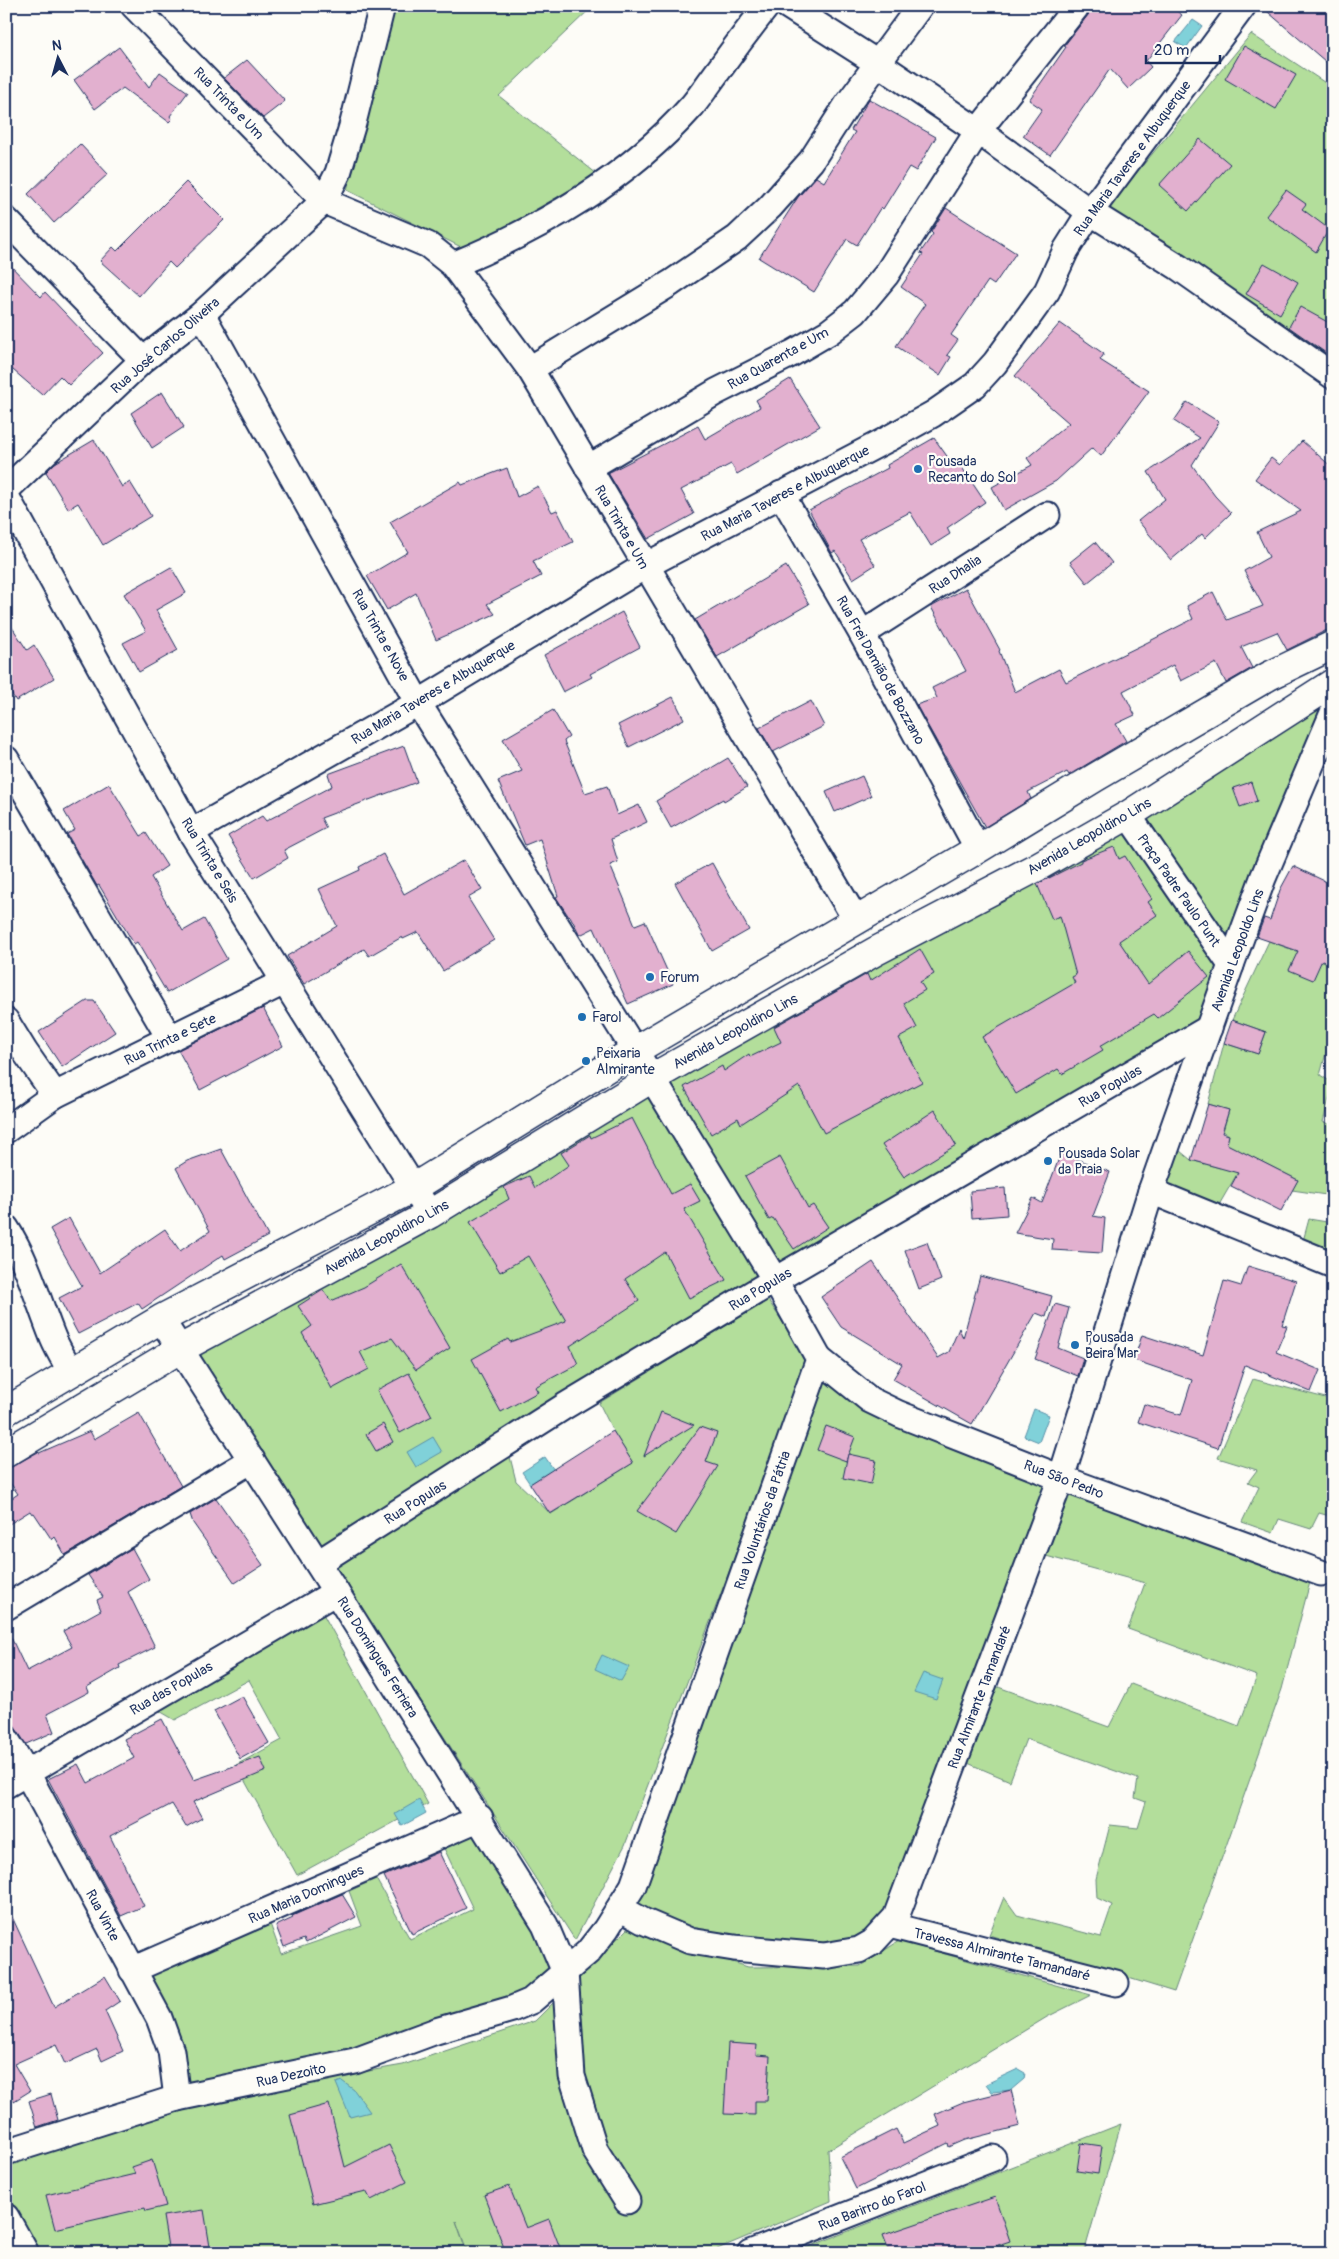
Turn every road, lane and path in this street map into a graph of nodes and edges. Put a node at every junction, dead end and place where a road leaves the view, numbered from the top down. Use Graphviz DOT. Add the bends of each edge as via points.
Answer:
graph roads {
  1 [pos="134,6"];
  2 [pos="382,6"];
  3 [pos="767,6"];
  4 [pos="788,6"];
  5 [pos="920,6"];
  6 [pos="1077,6"];
  7 [pos="1243,6"];
  8 [pos="879,64"];
  9 [pos="978,131"];
  10 [pos="324,200"];
  11 [pos="1090,212"];
  12 [pos="6,220"];
  13 [pos="453,265"];
  14 [pos="202,314"];
  15 [pos="143,360"];
  16 [pos="530,369"];
  17 [pos="1333,376"];
  18 [pos="588,468"];
  19 [pos="6,490"];
  20 [pos="781,494"];
  21 [pos="6,496"];
  22 [pos="1047,515"];
  23 [pos="645,566"];
  24 [pos="862,634"];
  25 [pos="1333,645"];
  26 [pos="1333,684"];
  27 [pos="418,702"];
  28 [pos="1333,713"];
  29 [pos="1162,740"];
  30 [pos="6,759"];
  31 [pos="1185,778"];
  32 [pos="1128,815"];
  33 [pos="191,832"];
  34 [pos="978,849"];
  35 [pos="856,920"];
  36 [pos="1231,965"];
  37 [pos="284,982"];
  38 [pos="6,1021"];
  39 [pos="1209,1028"];
  40 [pos="170,1039"];
  41 [pos="634,1051"];
  42 [pos="652,1078"];
  43 [pos="55,1095"];
  44 [pos="6,1130"];
  45 [pos="413,1188"];
  46 [pos="1151,1192"];
  47 [pos="430,1214"];
  48 [pos="6,1228"];
  49 [pos="1333,1265"];
  50 [pos="774,1280"];
  51 [pos="161,1319"];
  52 [pos="180,1349"];
  53 [pos="819,1359"];
  54 [pos="71,1372"];
  55 [pos="6,1411"];
  56 [pos="6,1454"];
  57 [pos="252,1460"];
  58 [pos="1061,1478"];
  59 [pos="318,1563"];
  60 [pos="1321,1573"];
  61 [pos="336,1592"];
  62 [pos="6,1607"];
  63 [pos="6,1739"];
  64 [pos="17,1779"];
  65 [pos="480,1818"];
  66 [pos="620,1908"];
  67 [pos="889,1925"];
  68 [pos="132,1970"];
  69 [pos="565,1972"];
  70 [pos="1116,1983"];
  71 [pos="177,2098"];
  72 [pos="6,2152"];
  73 [pos="993,2158"];
  74 [pos="627,2201"];
  75 [pos="6,2217"];
  76 [pos="26,2253"];
  77 [pos="750,2253"];
  1 -- 10 [label="street, Rua Trinta e Um"];
  2 -- 10 [label="street" via="353,124 338,173"];
  3 -- 13 [label="street" via="693,105 656,143 616,176 499,246"];
  4 -- 8 [label="street"];
  5 -- 8 [label="street"];
  6 -- 9 [label="street, Rua Quarenta e Um"];
  7 -- 11 [label="street, Rua Maria Taveres e Albuquerque"];
  8 -- 9 [label="street"];
  8 -- 16 [label="street" via="811,161 737,238 671,283"];
  9 -- 11 [label="street"];
  9 -- 18 [label="street, Rua Quarenta e Um" via="886,275 855,312 793,353 716,392"];
  10 -- 13 [label="street, Rua Trinta e Um" via="428,245"];
  10 -- 14 [label="street, Rua José Carlos Oliveira"];
  11 -- 17 [label="street" via="1178,267"];
  11 -- 20 [label="street, Rua Maria Taveres e Albuquerque" via="1066,250 1047,291 995,363 975,384 933,414"];
  12 -- 15 [label="street"];
  13 -- 16 [label="street, Rua Trinta e Um"];
  14 -- 15 [label="street, Rua José Carlos Oliveira"];
  14 -- 27 [label="street, Rua Trinta e Nove"];
  15 -- 19 [label="street, Rua José Carlos Oliveira"];
  16 -- 18 [label="street, Rua Trinta e Um"];
  18 -- 23 [label="street, Rua Trinta e Um"];
  20 -- 23 [label="street, Rua Maria Taveres e Albuquerque"];
  20 -- 24 [label="street, Rua Frei Damião de Bozzano"];
  21 -- 33 [label="street, Rua Trinta e Seis"];
  22 -- 24 [label="street, Rua Dhalia"];
  23 -- 27 [label="street, Rua Maria Taveres e Albuquerque"];
  23 -- 35 [label="street, Rua Trinta e Um"];
  24 -- 34 [label="street, Rua Frei Damião de Bozzano"];
  25 -- 29 [label="main road" via="1269,676"];
  26 -- 31 [label="main road, Avenida Leopoldino Lins"];
  27 -- 33 [label="street, Rua Maria Taveres e Albuquerque"];
  27 -- 41 [label="street, Rua Trinta e Nove"];
  28 -- 36 [label="street, Avenida Leopoldo Lins" via="1263,878"];
  29 -- 31 [label="main road"];
  29 -- 34 [label="main road"];
  30 -- 40 [label="street"];
  31 -- 32 [label="main road, Avenida Leopoldino Lins"];
  32 -- 36 [label="street, Praça Padre Paulo Punt"];
  32 -- 42 [label="main road, Avenida Leopoldino Lins" via="867,956"];
  33 -- 37 [label="street, Rua Trinta e Seis"];
  34 -- 35 [label="main road"];
  35 -- 41 [label="main road"];
  36 -- 39 [label="street, Avenida Leopoldo Lins"];
  37 -- 40 [label="street, Rua Trinta e Sete"];
  37 -- 45 [label="street, Rua Trinta e Seis"];
  38 -- 43 [label="street"];
  39 -- 46 [label="street, Avenida Leopoldo Lins"];
  39 -- 50 [label="street, Rua Populas"];
  40 -- 43 [label="street, Rua Trinta e Sete"];
  41 -- 42 [label="street, Rua Trinta e Nove"];
  41 -- 45 [label="main road"];
  42 -- 47 [label="main road, Avenida Leopoldino Lins"];
  42 -- 50 [label="street"];
  43 -- 44 [label="street, Rua Trinta e Sete"];
  45 -- 47 [label="street, Rua Trinta e Seis"];
  45 -- 51 [label="main road"];
  46 -- 49 [label="street"];
  46 -- 58 [label="street, Rua Almirante Tamandaré"];
  47 -- 52 [label="main road, Avenida Leopoldino Lins"];
  48 -- 54 [label="street" via="34,1284 53,1339"];
  50 -- 53 [label="street"];
  50 -- 59 [label="street, Rua Populas" via="565,1406"];
  51 -- 52 [label="street, Rua Domingues Ferriera"];
  51 -- 54 [label="main road"];
  52 -- 56 [label="main road, Avenida Leopoldino Lins"];
  52 -- 57 [label="street, Rua Domingues Ferriera"];
  53 -- 58 [label="street, Rua São Pedro" via="870,1400"];
  53 -- 66 [label="street, Rua Voluntários da Pátria" via="633,1886"];
  54 -- 55 [label="main road"];
  57 -- 59 [label="street, Rua Domingues Ferriera"];
  57 -- 62 [label="street"];
  58 -- 60 [label="street, Rua São Pedro"];
  58 -- 67 [label="street, Rua Almirante Tamandaré" via="896,1917"];
  59 -- 61 [label="street, Rua Domingues Ferriera"];
  61 -- 64 [label="street, Rua das Populas"];
  61 -- 65 [label="street, Rua Domingues Ferriera"];
  63 -- 64 [label="street, Rua Vinte"];
  64 -- 68 [label="street, Rua Vinte"];
  65 -- 68 [label="street, Rua Maria Domingues"];
  65 -- 69 [label="street, Rua Domingues Ferriera" via="545,1924"];
  66 -- 67 [label="street, Rua Almirante Tamandaré" via="690,1941 808,1956 859,1950 873,1942"];
  66 -- 69 [label="street, Rua Voluntários da Pátria" via="588,1952"];
  67 -- 70 [label="street, Travessa Almirante Tamandaré"];
  68 -- 71 [label="street, Rua Vinte" via="167,2037"];
  69 -- 71 [label="street, Rua Dezoito" via="531,2001 512,2009 436,2031 356,2060"];
  69 -- 74 [label="street" via="572,2076 595,2150"];
  71 -- 72 [label="street, Rua Dezoito"];
  73 -- 77 [label="street, Rua Barirro do Farol"];
  75 -- 76 [label="street"];
}
